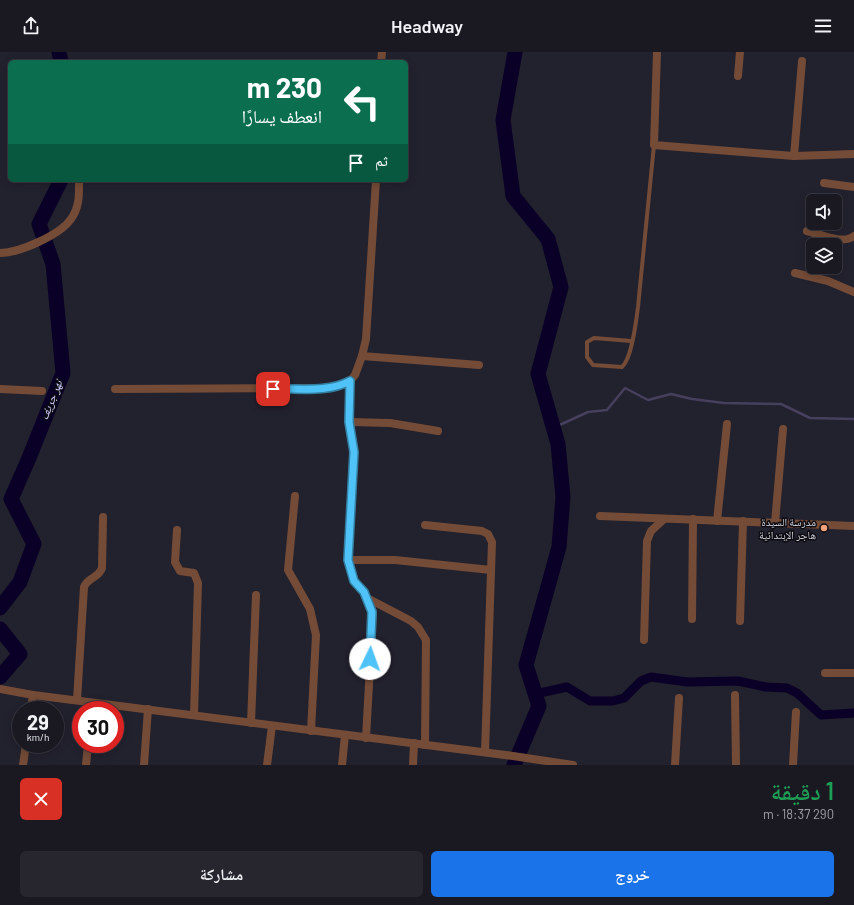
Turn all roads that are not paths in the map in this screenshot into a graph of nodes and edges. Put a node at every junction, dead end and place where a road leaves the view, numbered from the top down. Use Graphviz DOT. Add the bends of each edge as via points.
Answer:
graph roads {
  1 [pos="657,52"];
  2 [pos="740,52"];
  3 [pos="802,61"];
  4 [pos="738,76"];
  5 [pos="654,145"];
  6 [pos="854,148"];
  7 [pos="854,154"];
  8 [pos="794,156"];
  9 [pos="79,182"];
  10 [pos="376,182"];
  11 [pos="824,183"];
  12 [pos="854,186"];
  13 [pos="807,231"];
  14 [pos="854,236"];
  15 [pos="0,253"];
  16 [pos="795,273"];
  17 [pos="854,292"];
  18 [pos="632,341"];
  19 [pos="362,356"];
  20 [pos="479,365"];
  21 [pos="350,381"];
  22 [pos="0,389"];
  23 [pos="115,389"];
  24 [pos="42,391"];
  25 [pos="349,422"];
  26 [pos="727,424"];
  27 [pos="783,429"];
  28 [pos="438,431"];
  29 [pos="295,496"];
  30 [pos="600,516"];
  31 [pos="103,517"];
  32 [pos="664,519"];
  33 [pos="693,520"];
  34 [pos="717,521"];
  35 [pos="743,521"];
  36 [pos="775,523"];
  37 [pos="425,525"];
  38 [pos="854,526"];
  39 [pos="177,530"];
  40 [pos="348,560"];
  41 [pos="491,570"];
  42 [pos="256,595"];
  43 [pos="368,599"];
  44 [pos="692,619"];
  45 [pos="740,621"];
  46 [pos="644,640"];
  47 [pos="825,673"];
  48 [pos="854,674"];
  49 [pos="0,689"];
  50 [pos="33,695"];
  51 [pos="735,695"];
  52 [pos="679,698"];
  53 [pos="77,700"];
  54 [pos="32,701"];
  55 [pos="124,708"];
  56 [pos="148,709"];
  57 [pos="796,712"];
  58 [pos="194,715"];
  59 [pos="251,723"];
  60 [pos="272,726"];
  61 [pos="311,731"];
  62 [pos="345,735"];
  63 [pos="366,738"];
  64 [pos="414,743"];
  65 [pos="425,745"];
  66 [pos="485,752"];
  67 [pos="25,753"];
  68 [pos="87,753"];
  69 [pos="23,765"];
  70 [pos="86,765"];
  71 [pos="144,765"];
  72 [pos="267,765"];
  73 [pos="342,765"];
  74 [pos="413,765"];
  75 [pos="573,765"];
  76 [pos="675,765"];
  77 [pos="736,765"];
  78 [pos="793,765"];
  1 -- 5 [label="street"];
  2 -- 4 [label="street"];
  3 -- 8 [label="street"];
  5 -- 8 [label="street"];
  5 -- 18 [label="lane" via="643,268"];
  6 -- 7 [label="street"];
  7 -- 8 [label="street"];
  9 -- 15 [label="street" via="78,204 65,225 38,243 9,253"];
  10 -- 19 [label="street" via="366,339"];
  11 -- 12 [label="street"];
  13 -- 14 [label="street" via="843,240 850,240"];
  16 -- 17 [label="street" via="828,281"];
  18 -- 18 [label="lane" via="622,367 593,364 587,357 587,342 594,338"];
  19 -- 20 [label="street"];
  19 -- 21 [label="street"];
  21 -- 23 [label="street" via="323,388"];
  21 -- 25 [label="street"];
  22 -- 24 [label="street"];
  25 -- 28 [label="street" via="390,423"];
  25 -- 40 [label="street" via="354,452"];
  26 -- 34 [label="street"];
  27 -- 36 [label="street"];
  29 -- 61 [label="street" via="288,570 310,610 316,635"];
  30 -- 32 [label="street"];
  31 -- 53 [label="street" via="102,568 100,574 87,580 84,587"];
  32 -- 33 [label="street"];
  32 -- 46 [label="street" via="651,531 647,541"];
  33 -- 34 [label="street"];
  33 -- 44 [label="street"];
  34 -- 35 [label="street"];
  35 -- 36 [label="street"];
  35 -- 45 [label="street"];
  36 -- 38 [label="street"];
  37 -- 41 [label="street" via="482,531 488,534 492,542"];
  39 -- 58 [label="street" via="175,562 180,571 194,573 198,583"];
  40 -- 41 [label="street" via="395,560"];
  40 -- 43 [label="street" via="354,581"];
  41 -- 66 [label="street"];
  42 -- 59 [label="street"];
  43 -- 63 [label="street" via="372,612"];
  43 -- 65 [label="street" via="411,621 426,640"];
  47 -- 48 [label="street"];
  49 -- 50 [label="street"];
  50 -- 53 [label="street"];
  50 -- 54 [label="street"];
  51 -- 77 [label="street"];
  52 -- 76 [label="street"];
  55 -- 56 [label="street"];
  56 -- 58 [label="street"];
  56 -- 71 [label="street"];
  57 -- 78 [label="street"];
  58 -- 59 [label="street"];
  59 -- 60 [label="street"];
  60 -- 61 [label="street"];
  60 -- 72 [label="street"];
  61 -- 62 [label="street"];
  62 -- 63 [label="street"];
  62 -- 73 [label="street"];
  63 -- 64 [label="street"];
  64 -- 65 [label="street"];
  64 -- 74 [label="street"];
  65 -- 66 [label="street"];
  66 -- 75 [label="street"];
  67 -- 69 [label="street"];
  68 -- 70 [label="street"];
}
